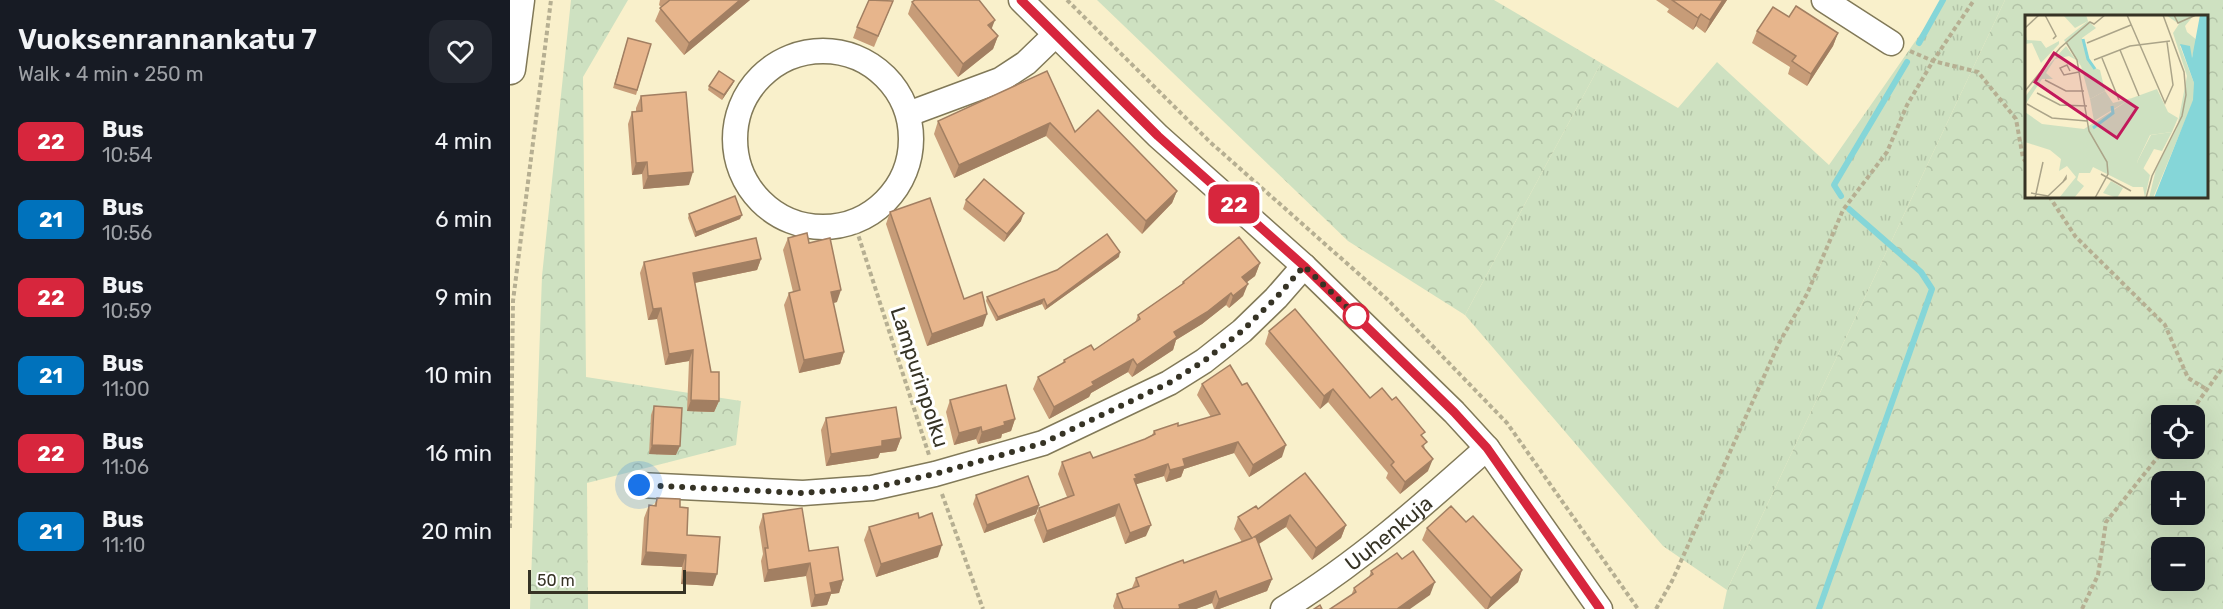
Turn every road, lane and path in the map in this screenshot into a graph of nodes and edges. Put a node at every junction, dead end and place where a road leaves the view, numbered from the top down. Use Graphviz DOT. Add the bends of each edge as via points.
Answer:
graph roads {
  1 [pos="519,0"];
  2 [pos="551,0"];
  3 [pos="1021,0"];
  4 [pos="1824,0"];
  5 [pos="1974,0"];
  6 [pos="1055,35"];
  7 [pos="1891,43"];
  8 [pos="1933,60"];
  9 [pos="510,69"];
  10 [pos="911,113"];
  11 [pos="2025,161"];
  12 [pos="2050,198"];
  13 [pos="854,222"];
  14 [pos="1304,266"];
  15 [pos="2223,367"];
  16 [pos="2206,389"];
  17 [pos="2195,405"];
  18 [pos="1487,448"];
  19 [pos="2156,459"];
  20 [pos="935,474"];
  21 [pos="639,485"];
  22 [pos="510,528"];
  23 [pos="983,609"];
  24 [pos="1283,609"];
  25 [pos="1600,609"];
  26 [pos="1656,609"];
  27 [pos="2082,609"];
  1 -- 9 [label="street"];
  2 -- 22 [label="path" via="513,301"];
  3 -- 6 [label="street"];
  4 -- 7 [label="street"];
  5 -- 8 [label="path"];
  6 -- 10 [label="street" via="1026,63 1000,80"];
  6 -- 14 [label="street" via="1158,136"];
  7 -- 8 [label="path"];
  8 -- 11 [label="path" via="1978,72 2016,120"];
  8 -- 26 [label="path" via="1907,105 1887,152 1844,210"];
  10 -- 13 [label="street" via="912,144 904,177 884,204"];
  10 -- 13 [label="street" via="893,83 870,63 843,52 813,50 784,59 759,76 742,101 734,130 736,160 748,188 769,210 795,224 825,228"];
  12 -- 16 [label="path" via="2075,236 2165,325 2188,378"];
  13 -- 20 [label="path, Lampurinpolku"];
  14 -- 18 [label="street"];
  14 -- 20 [label="street" via="1242,331 1169,383 1043,443"];
  15 -- 16 [label="path"];
  16 -- 17 [label="path"];
  18 -- 24 [label="street, Uuhenkuja" via="1395,530"];
  18 -- 25 [label="street"];
  19 -- 27 [label="path" via="2106,522 2098,575"];
  20 -- 21 [label="street" via="872,488 802,493"];
  20 -- 23 [label="path, Lampurinpolku"];
}
